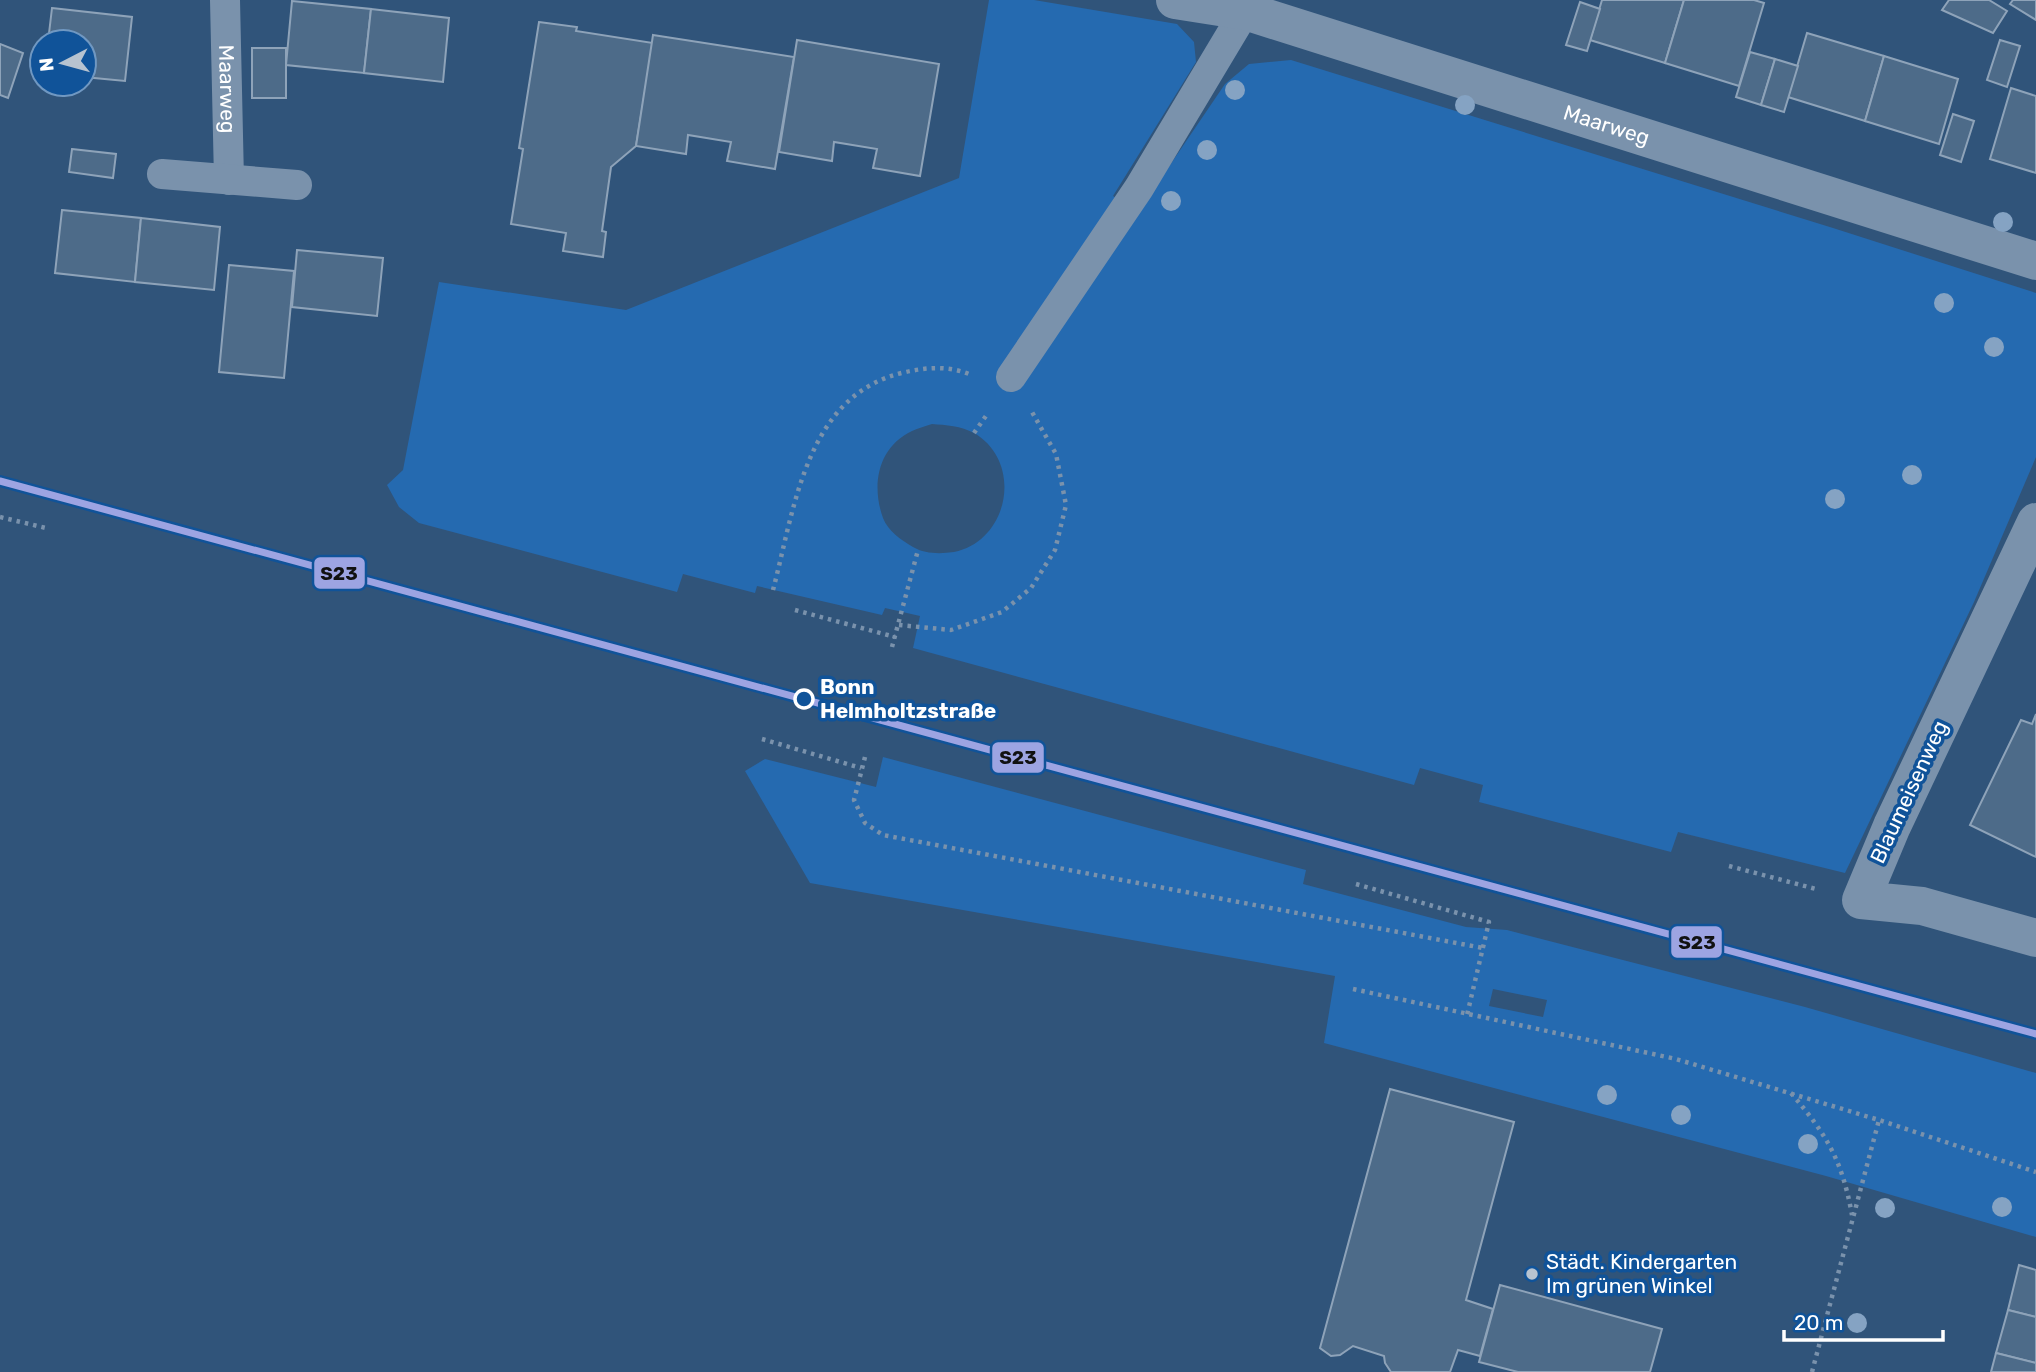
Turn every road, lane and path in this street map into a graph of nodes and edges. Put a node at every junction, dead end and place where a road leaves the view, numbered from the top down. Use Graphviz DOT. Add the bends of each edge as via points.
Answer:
graph roads {
  1 [pos="225,0"];
  2 [pos="1175,0"];
  3 [pos="1250,6"];
  4 [pos="162,174"];
  5 [pos="229,180"];
  6 [pos="297,185"];
  7 [pos="2036,261"];
  8 [pos="972,375"];
  9 [pos="1011,377"];
  10 [pos="1024,405"];
  11 [pos="0,517"];
  12 [pos="2036,523"];
  13 [pos="46,528"];
  14 [pos="918,550"];
  15 [pos="773,590"];
  16 [pos="795,610"];
  17 [pos="899,625"];
  18 [pos="895,637"];
  19 [pos="892,646"];
  20 [pos="762,739"];
  21 [pos="865,757"];
  22 [pos="862,768"];
  23 [pos="1729,866"];
  24 [pos="1356,884"];
  25 [pos="1861,900"];
  26 [pos="2036,939"];
  27 [pos="1483,948"];
  28 [pos="1353,989"];
  29 [pos="1467,1015"];
  30 [pos="1791,1094"];
  31 [pos="1879,1120"];
  32 [pos="2036,1172"];
  33 [pos="1853,1219"];
  34 [pos="1812,1372"];
  1 -- 5 [label="lane, Maarweg"];
  2 -- 3 [label="street, Maarweg"];
  3 -- 7 [label="street, Maarweg"];
  3 -- 9 [label="lane" via="1139,188"];
  4 -- 5 [label="lane"];
  5 -- 6 [label="lane"];
  8 -- 15 [label="path" via="927,367 891,375 858,390 826,424 806,465"];
  10 -- 17 [label="path" via="1056,454 1066,505 1055,550 1031,588 1002,612 951,630"];
  11 -- 13 [label="path"];
  12 -- 25 [label="street, Blaumeisenweg"];
  14 -- 17 [label="path"];
  16 -- 18 [label="path"];
  17 -- 18 [label="path"];
  18 -- 19 [label="path"];
  20 -- 22 [label="path"];
  21 -- 22 [label="path"];
  22 -- 27 [label="path" via="854,800 866,823 883,835"];
  23 -- 25 [label="path"];
  24 -- 27 [label="path" via="1489,922"];
  25 -- 26 [label="street" via="1922,906"];
  27 -- 29 [label="path"];
  28 -- 29 [label="path"];
  29 -- 30 [label="path" via="1675,1059"];
  30 -- 31 [label="path"];
  30 -- 33 [label="path" via="1817,1122 1835,1153"];
  31 -- 32 [label="path"];
  31 -- 33 [label="path"];
  33 -- 34 [label="path"];
}
